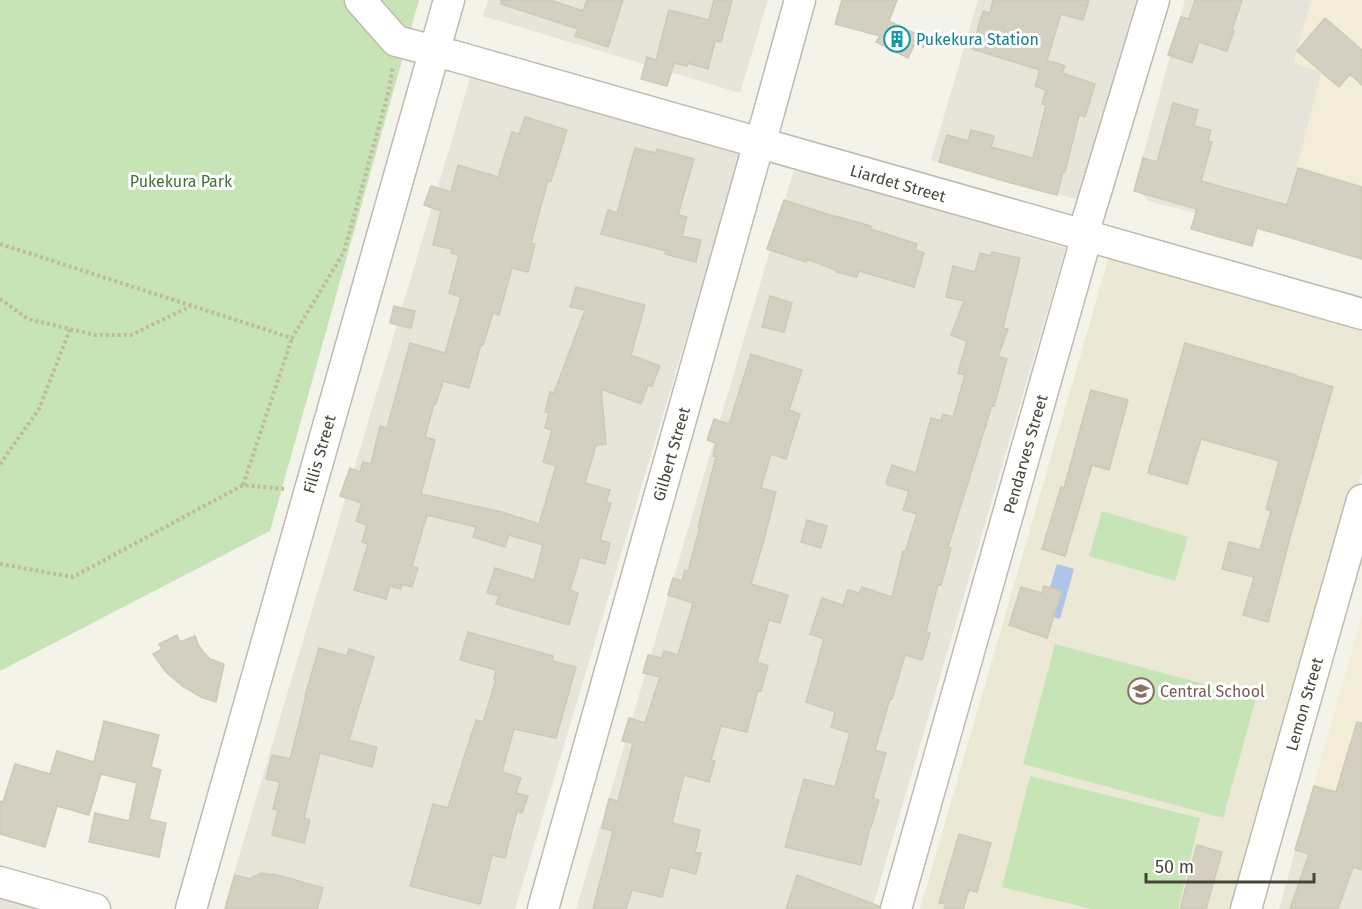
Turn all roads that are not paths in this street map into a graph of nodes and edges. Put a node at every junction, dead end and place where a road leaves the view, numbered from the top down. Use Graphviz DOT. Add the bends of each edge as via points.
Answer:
graph roads {
  1 [pos="360,0"];
  2 [pos="449,0"];
  3 [pos="800,0"];
  4 [pos="1154,0"];
  5 [pos="434,51"];
  6 [pos="759,144"];
  7 [pos="1085,236"];
  8 [pos="1362,314"];
  9 [pos="1362,500"];
  10 [pos="0,882"];
  11 [pos="95,909"];
  12 [pos="191,909"];
  13 [pos="543,909"];
  14 [pos="896,909"];
  15 [pos="1246,909"];
  1 -- 5 [label="street, Liardet Street" via="396,41"];
  2 -- 5 [label="street, Fillis Street"];
  3 -- 6 [label="street, Gilbert Street"];
  4 -- 7 [label="street, Pendarves Street"];
  5 -- 6 [label="street, Liardet Street"];
  5 -- 12 [label="street, Fillis Street"];
  6 -- 7 [label="street, Liardet Street"];
  6 -- 13 [label="street, Gilbert Street"];
  7 -- 8 [label="street, Liardet Street"];
  7 -- 14 [label="street, Pendarves Street"];
  9 -- 15 [label="street, Lemon Street"];
  10 -- 11 [label="street"];
}
